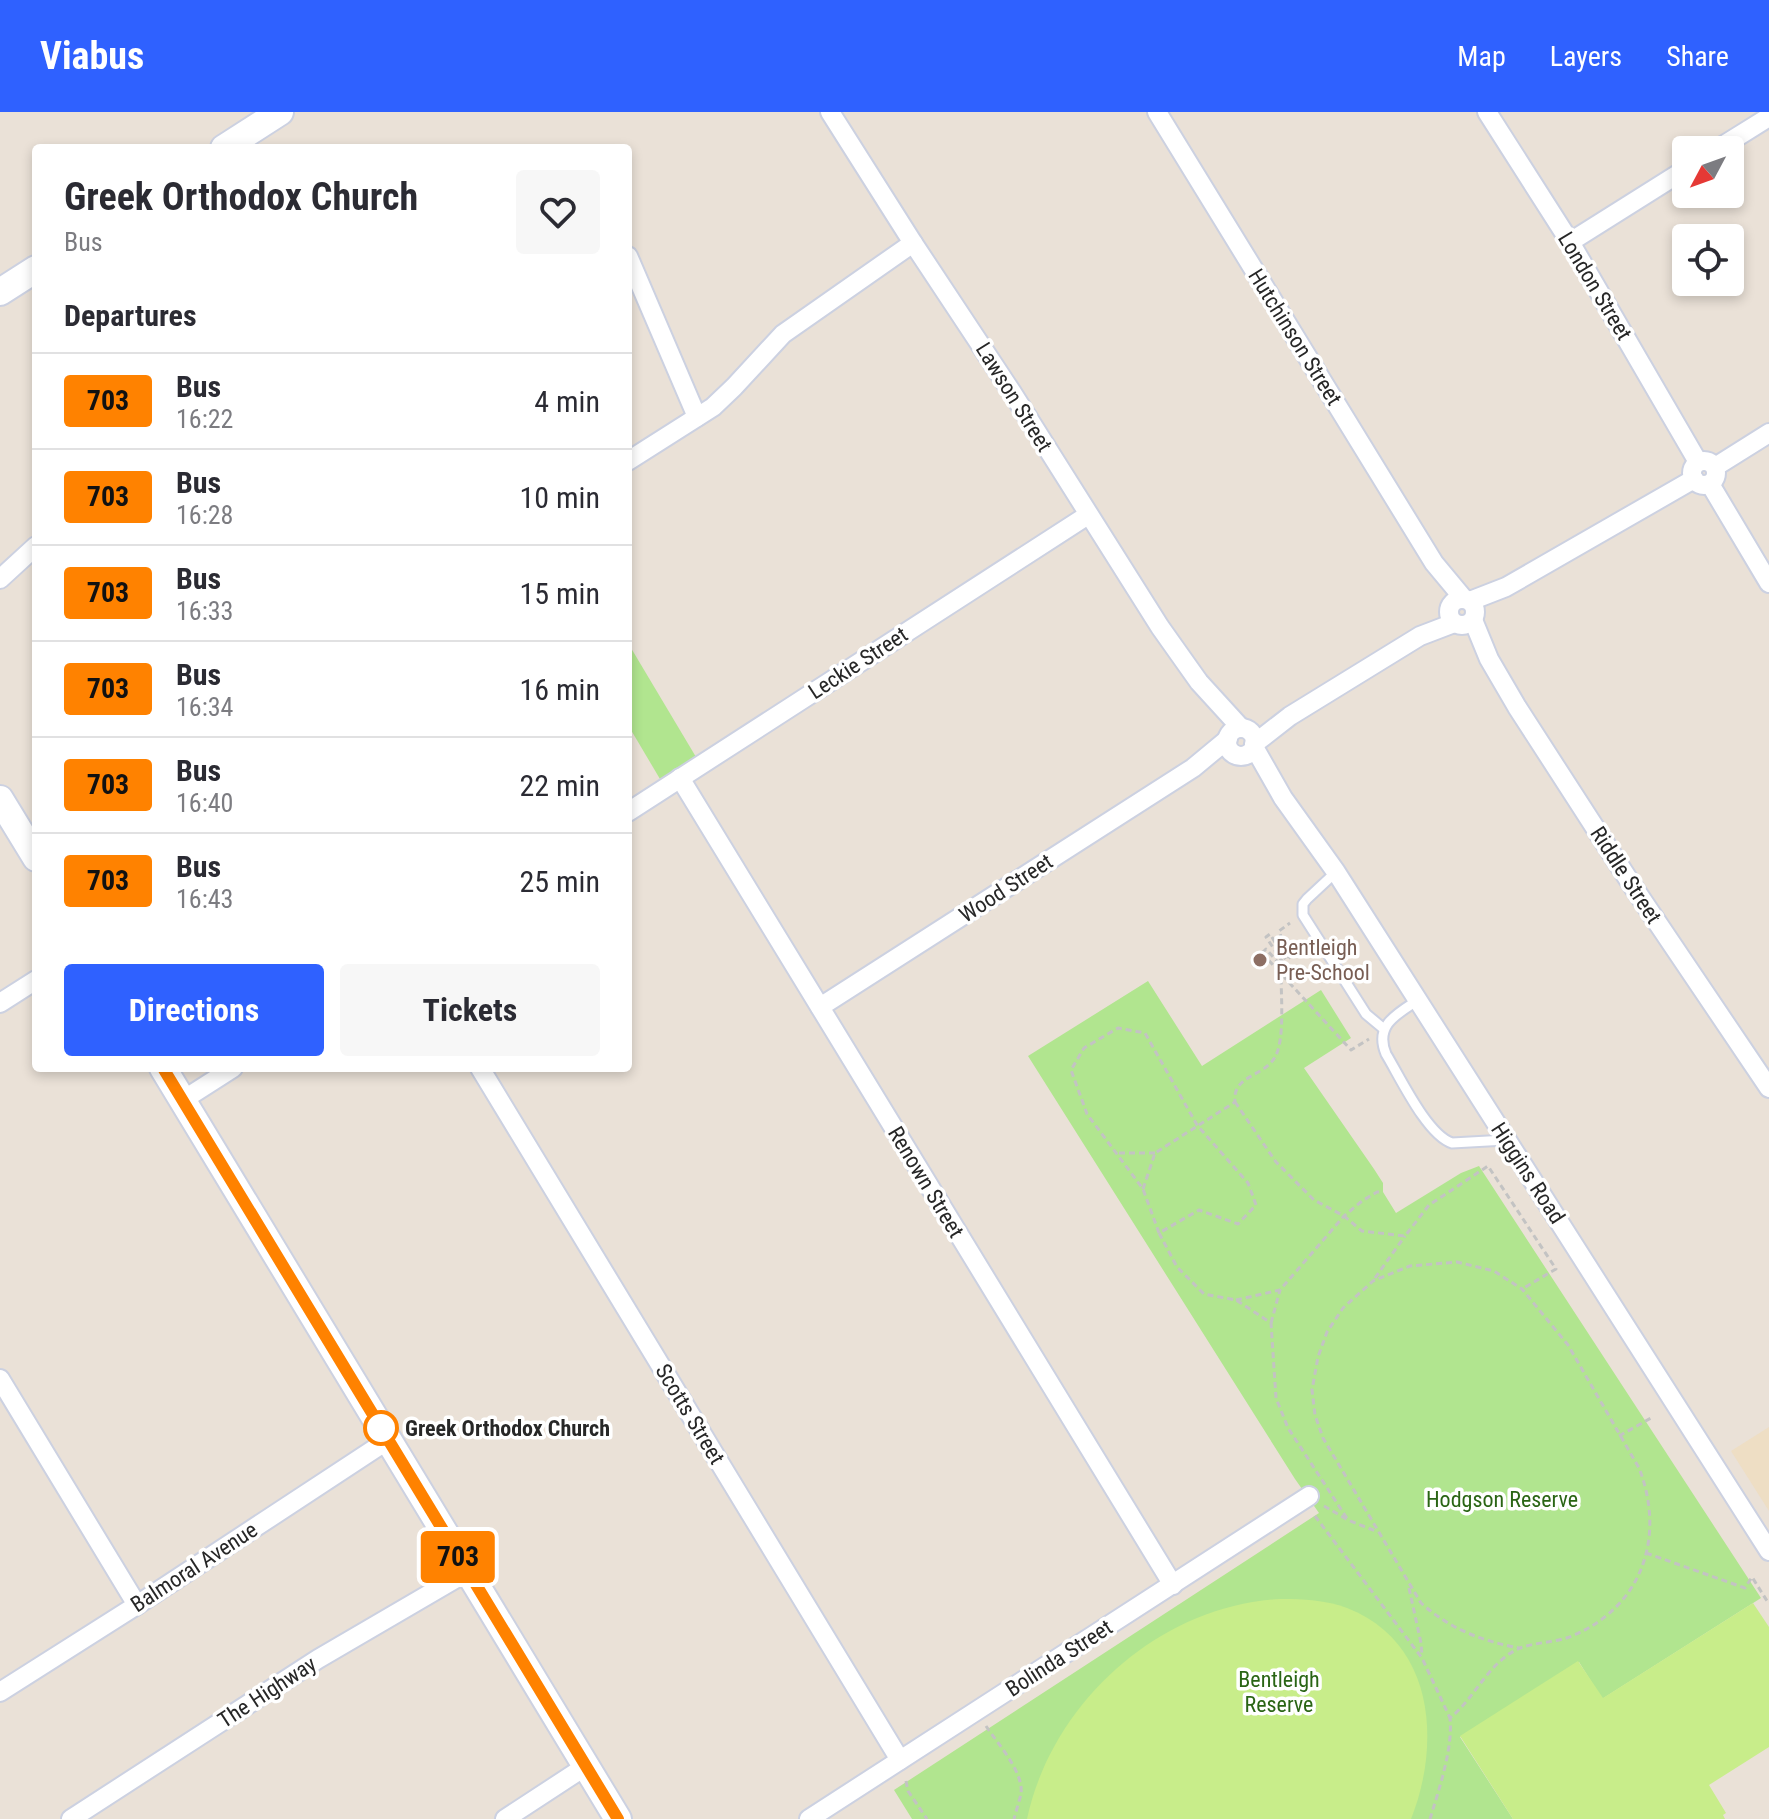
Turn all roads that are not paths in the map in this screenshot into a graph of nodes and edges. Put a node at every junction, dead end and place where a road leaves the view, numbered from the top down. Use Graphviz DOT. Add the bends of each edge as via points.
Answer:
graph roads {
  1 [pos="280,112"];
  2 [pos="830,112"];
  3 [pos="1157,112"];
  4 [pos="1487,112"];
  5 [pos="1769,117"];
  6 [pos="1738,136"];
  7 [pos="233,144"];
  8 [pos="1672,178"];
  9 [pos="1570,242"];
  10 [pos="913,243"];
  11 [pos="632,265"];
  12 [pos="32,272"];
  13 [pos="0,292"];
  14 [pos="697,417"];
  15 [pos="1769,433"];
  16 [pos="632,458"];
  17 [pos="1705,473"];
  18 [pos="1088,515"];
  19 [pos="32,550"];
  20 [pos="0,579"];
  21 [pos="1769,583"];
  22 [pos="1462,612"];
  23 [pos="1241,742"];
  24 [pos="680,778"];
  25 [pos="0,799"];
  26 [pos="632,809"];
  27 [pos="32,841"];
  28 [pos="1336,872"];
  29 [pos="32,983"];
  30 [pos="1418,1000"];
  31 [pos="0,1003"];
  32 [pos="820,1007"];
  33 [pos="1384,1029"];
  34 [pos="166,1072"];
  35 [pos="227,1072"];
  36 [pos="482,1072"];
  37 [pos="1769,1088"];
  38 [pos="183,1100"];
  39 [pos="1506,1140"];
  40 [pos="0,1379"];
  41 [pos="388,1440"];
  42 [pos="1309,1496"];
  43 [pos="1769,1551"];
  44 [pos="467,1572"];
  45 [pos="1173,1585"];
  46 [pos="137,1605"];
  47 [pos="0,1692"];
  48 [pos="900,1760"];
  49 [pos="586,1766"];
  50 [pos="71,1819"];
  51 [pos="505,1819"];
  52 [pos="618,1819"];
  53 [pos="809,1819"];
  1 -- 7 [label="main road"];
  2 -- 10 [label="street, Lawson Street"];
  3 -- 22 [label="street, Hutchinson Street"];
  4 -- 9 [label="street, London Street"];
  5 -- 6 [label="street"];
  8 -- 9 [label="street"];
  9 -- 17 [label="street, London Street"];
  10 -- 14 [label="street" via="783,334 723,398"];
  10 -- 18 [label="street, Lawson Street"];
  11 -- 14 [label="street"];
  12 -- 13 [label="main road"];
  14 -- 16 [label="street"];
  15 -- 17 [label="street, Wood Street"];
  17 -- 21 [label="street, London Street"];
  17 -- 22 [label="street, Wood Street"];
  18 -- 23 [label="street, Lawson Street"];
  18 -- 24 [label="street, Leckie Street"];
  19 -- 20 [label="street"];
  22 -- 23 [label="street, Wood Street"];
  22 -- 37 [label="street, Riddle Street" via="1517,707"];
  23 -- 28 [label="street, Higgins Road"];
  23 -- 32 [label="street, Wood Street"];
  24 -- 26 [label="street, Leckie Street"];
  24 -- 32 [label="street, Renown Street"];
  25 -- 27 [label="main road"];
  28 -- 30 [label="street, Higgins Road"];
  28 -- 33 [label="lane" via="1303,904 1303,915 1366,1014"];
  29 -- 31 [label="street"];
  30 -- 33 [label="lane"];
  30 -- 39 [label="street, Higgins Road"];
  32 -- 45 [label="street, Renown Street"];
  33 -- 39 [label="lane" via="1386,1054 1437,1134 1452,1143"];
  34 -- 38 [label="main road"];
  35 -- 38 [label="street"];
  36 -- 48 [label="street, Scotts Street"];
  38 -- 41 [label="main road"];
  39 -- 43 [label="street, Higgins Road"];
  40 -- 46 [label="street"];
  41 -- 44 [label="main road"];
  41 -- 46 [label="street, Balmoral Avenue"];
  42 -- 45 [label="street, Bolinda Street"];
  44 -- 49 [label="main road"];
  44 -- 50 [label="street, The Highway" via="318,1659"];
  45 -- 48 [label="street, Bolinda Street"];
  46 -- 47 [label="street, Balmoral Avenue"];
  48 -- 53 [label="street, Bolinda Street"];
  49 -- 51 [label="street"];
  49 -- 52 [label="main road"];
}
